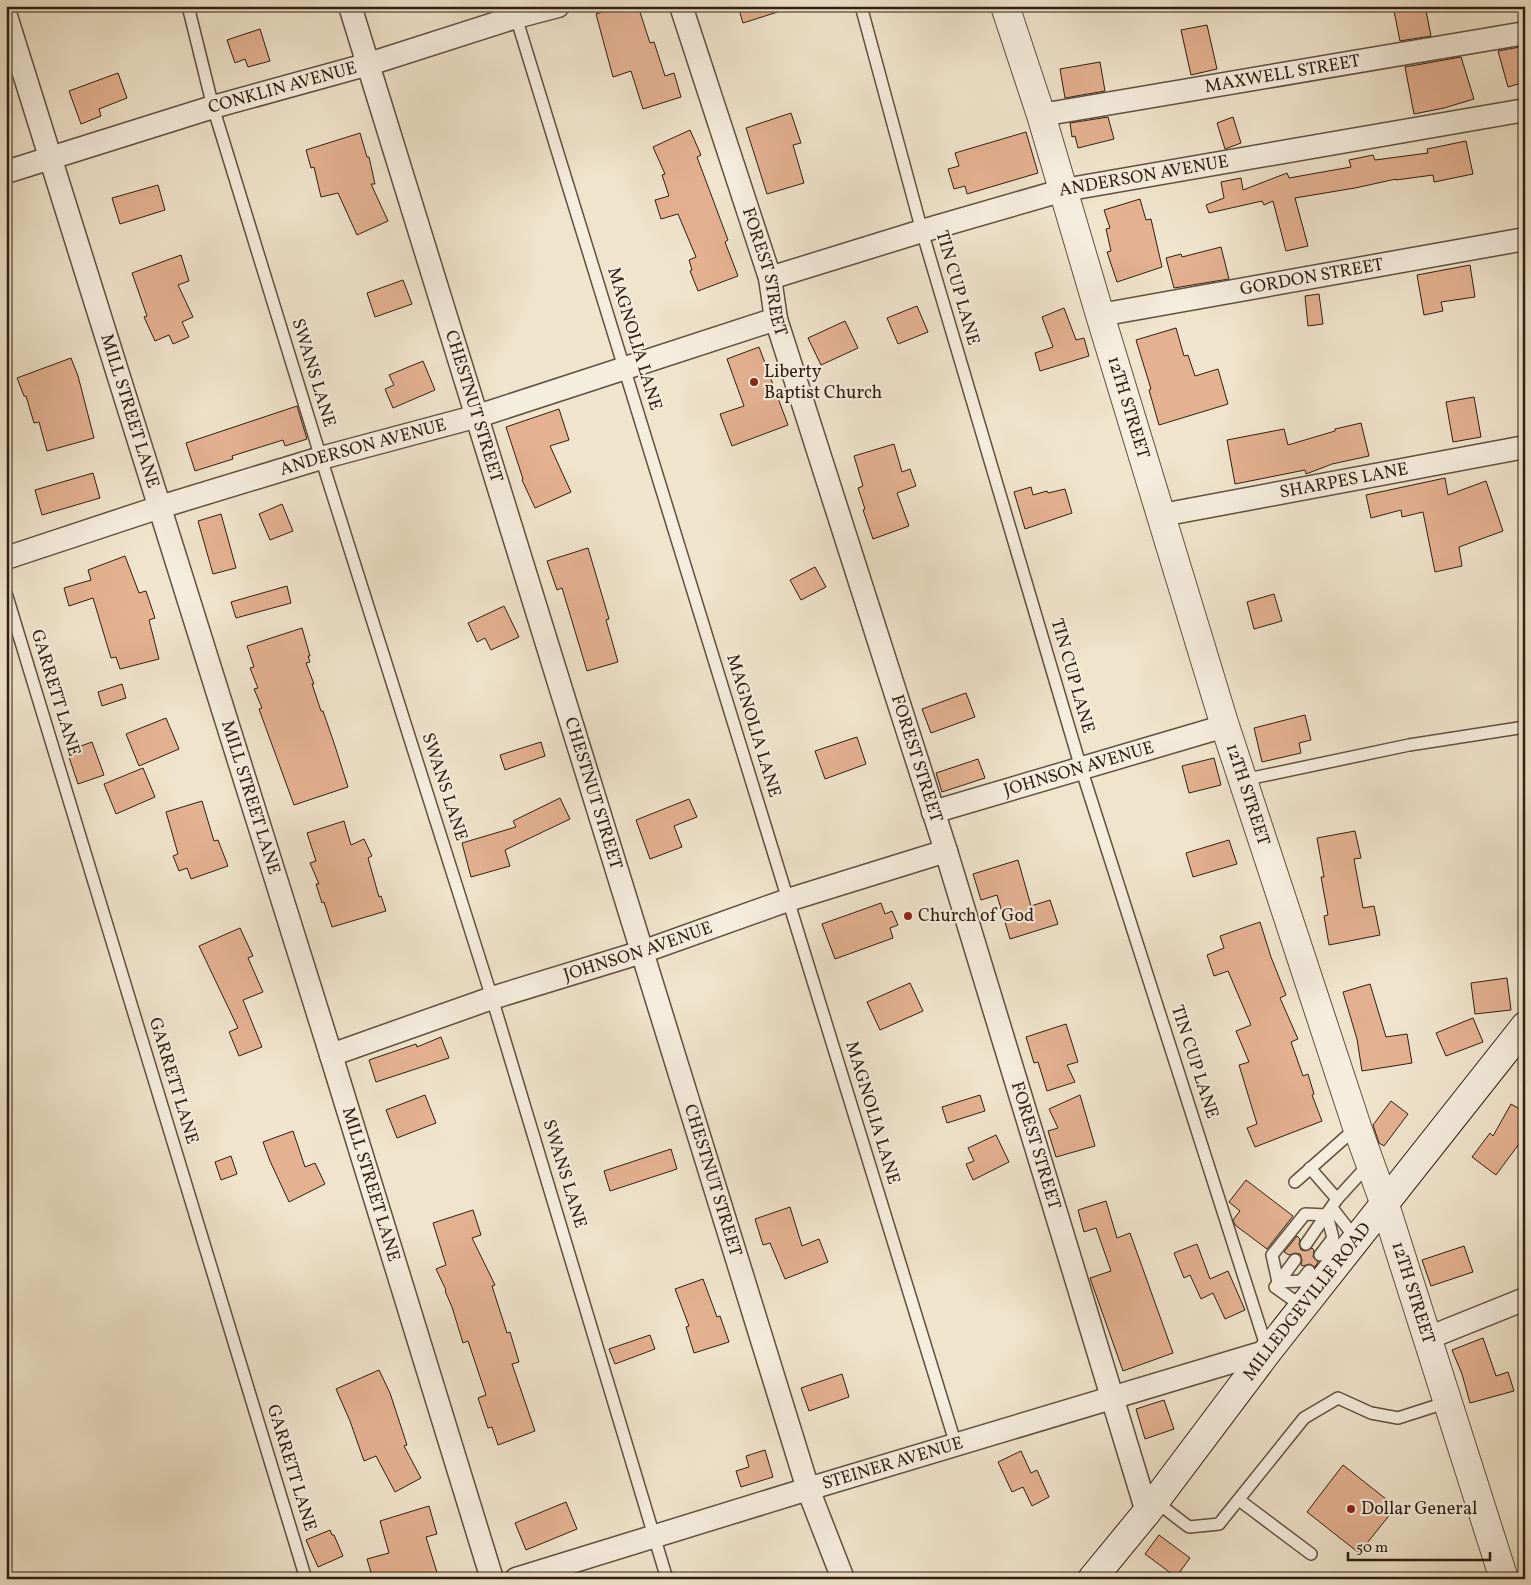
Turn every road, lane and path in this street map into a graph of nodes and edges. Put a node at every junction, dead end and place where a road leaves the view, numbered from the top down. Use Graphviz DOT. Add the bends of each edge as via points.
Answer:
graph roads {
  1 [pos="188,6"];
  2 [pos="350,6"];
  3 [pos="558,6"];
  4 [pos="681,6"];
  5 [pos="860,6"];
  6 [pos="1008,7"];
  7 [pos="6,16"];
  8 [pos="516,17"];
  9 [pos="1525,33"];
  10 [pos="369,64"];
  11 [pos="213,107"];
  12 [pos="1525,110"];
  13 [pos="1041,115"];
  14 [pos="50,158"];
  15 [pos="6,172"];
  16 [pos="1064,190"];
  17 [pos="922,231"];
  18 [pos="1525,239"];
  19 [pos="770,278"];
  20 [pos="1100,315"];
  21 [pos="776,319"];
  22 [pos="624,368"];
  23 [pos="478,416"];
  24 [pos="1525,447"];
  25 [pos="321,458"];
  26 [pos="160,507"];
  27 [pos="1162,515"];
  28 [pos="6,558"];
  29 [pos="6,593"];
  30 [pos="1224,726"];
  31 [pos="1525,727"];
  32 [pos="1081,768"];
  33 [pos="1243,780"];
  34 [pos="933,812"];
  35 [pos="946,851"];
  36 [pos="788,900"];
  37 [pos="642,952"];
  38 [pos="492,998"];
  39 [pos="1525,1026"];
  40 [pos="331,1055"];
  41 [pos="1357,1127"];
  42 [pos="1370,1162"];
  43 [pos="1310,1168"];
  44 [pos="1295,1182"];
  45 [pos="1385,1204"];
  46 [pos="1332,1208"];
  47 [pos="1356,1240"];
  48 [pos="1306,1244"];
  49 [pos="1320,1255"];
  50 [pos="1295,1260"];
  51 [pos="1309,1271"];
  52 [pos="1278,1282"];
  53 [pos="1525,1299"];
  54 [pos="1303,1307"];
  55 [pos="1428,1338"];
  56 [pos="1268,1351"];
  57 [pos="1113,1398"];
  58 [pos="1448,1402"];
  59 [pos="956,1445"];
  60 [pos="808,1489"];
  61 [pos="1239,1500"];
  62 [pos="1151,1506"];
  63 [pos="656,1536"];
  64 [pos="1311,1554"];
  65 [pos="306,1579"];
  66 [pos="492,1579"];
  67 [pos="516,1579"];
  68 [pos="668,1579"];
  69 [pos="843,1579"];
  70 [pos="1092,1579"];
  71 [pos="1504,1579"];
  1 -- 11 [label="lane, SWANS LANE"];
  2 -- 10 [label="street, CHESTNUT STREET"];
  3 -- 8 [label="street, CONKLIN AVENUE"];
  4 -- 19 [label="street, FOREST STREET"];
  5 -- 17 [label="lane, TIN CUP LANE"];
  6 -- 13 [label="street, 12TH STREET"];
  7 -- 14 [label="street, MILL STREET LANE"];
  8 -- 10 [label="street, CONKLIN AVENUE"];
  8 -- 22 [label="lane, MAGNOLIA LANE"];
  9 -- 13 [label="street, MAXWELL STREET"];
  10 -- 11 [label="street, CONKLIN AVENUE"];
  10 -- 23 [label="street, CHESTNUT STREET"];
  11 -- 14 [label="street, CONKLIN AVENUE"];
  11 -- 25 [label="lane, SWANS LANE"];
  12 -- 16 [label="street, ANDERSON AVENUE"];
  13 -- 16 [label="street, 12TH STREET"];
  14 -- 15 [label="street, CONKLIN AVENUE"];
  14 -- 26 [label="street, MILL STREET LANE"];
  16 -- 17 [label="street, ANDERSON AVENUE"];
  16 -- 20 [label="street, 12TH STREET"];
  17 -- 19 [label="street, ANDERSON AVENUE"];
  17 -- 32 [label="lane, TIN CUP LANE"];
  18 -- 20 [label="street, GORDON STREET"];
  19 -- 21 [label="street, FOREST STREET"];
  20 -- 27 [label="street, 12TH STREET"];
  21 -- 22 [label="street, ANDERSON AVENUE"];
  21 -- 34 [label="street, FOREST STREET"];
  22 -- 23 [label="street, ANDERSON AVENUE"];
  22 -- 36 [label="lane, MAGNOLIA LANE"];
  23 -- 25 [label="street, ANDERSON AVENUE"];
  23 -- 37 [label="street, CHESTNUT STREET"];
  24 -- 27 [label="street, SHARPES LANE"];
  25 -- 26 [label="street, ANDERSON AVENUE"];
  25 -- 38 [label="lane, SWANS LANE"];
  26 -- 28 [label="street, ANDERSON AVENUE"];
  26 -- 40 [label="street, MILL STREET LANE"];
  27 -- 30 [label="street, 12TH STREET"];
  29 -- 65 [label="lane, GARRETT LANE"];
  30 -- 32 [label="street, JOHNSON AVENUE"];
  30 -- 33 [label="street, 12TH STREET"];
  31 -- 33 [label="lane" via="1409,745"];
  32 -- 34 [label="street, JOHNSON AVENUE"];
  32 -- 56 [label="lane, TIN CUP LANE"];
  33 -- 41 [label="street, 12TH STREET"];
  34 -- 35 [label="street, FOREST STREET"];
  35 -- 36 [label="street, JOHNSON AVENUE"];
  35 -- 57 [label="street, FOREST STREET"];
  36 -- 37 [label="street, JOHNSON AVENUE"];
  36 -- 59 [label="lane, MAGNOLIA LANE"];
  37 -- 38 [label="street, JOHNSON AVENUE"];
  37 -- 60 [label="street, CHESTNUT STREET"];
  38 -- 40 [label="street, JOHNSON AVENUE"];
  38 -- 63 [label="lane, SWANS LANE"];
  39 -- 45 [label="street, MILLEDGEVILLE ROAD"];
  40 -- 66 [label="street, MILL STREET LANE"];
  41 -- 42 [label="street, 12TH STREET"];
  41 -- 43 [label="lane"];
  42 -- 45 [label="street, 12TH STREET"];
  42 -- 46 [label="lane"];
  43 -- 44 [label="lane"];
  43 -- 46 [label="lane"];
  45 -- 47 [label="street, MILLEDGEVILLE ROAD"];
  45 -- 55 [label="street, 12TH STREET"];
  46 -- 47 [label="lane"];
  46 -- 48 [label="lane"];
  46 -- 49 [label="lane" via="1333,1238"];
  46 -- 52 [label="lane" via="1305,1214 1272,1255"];
  47 -- 54 [label="street, MILLEDGEVILLE ROAD"];
  50 -- 52 [label="lane"];
  51 -- 52 [label="lane" via="1301,1281"];
  52 -- 54 [label="lane" via="1275,1287"];
  53 -- 55 [label="street"];
  54 -- 56 [label="street, MILLEDGEVILLE ROAD"];
  55 -- 58 [label="street, 12TH STREET"];
  56 -- 57 [label="street, STEINER AVENUE"];
  56 -- 62 [label="street, MILLEDGEVILLE ROAD"];
  57 -- 59 [label="street, STEINER AVENUE"];
  57 -- 62 [label="street, FOREST STREET"];
  58 -- 61 [label="lane" via="1398,1418 1371,1413 1338,1398 1304,1418"];
  58 -- 71 [label="street, 12TH STREET"];
  59 -- 60 [label="street, STEINER AVENUE"];
  60 -- 63 [label="street, STEINER AVENUE"];
  60 -- 69 [label="street, CHESTNUT STREET"];
  61 -- 62 [label="lane" via="1219,1524 1190,1527"];
  61 -- 64 [label="lane"];
  62 -- 70 [label="street, MILLEDGEVILLE ROAD"];
  63 -- 67 [label="street, STEINER AVENUE"];
  63 -- 68 [label="lane, SWANS LANE"];
}
